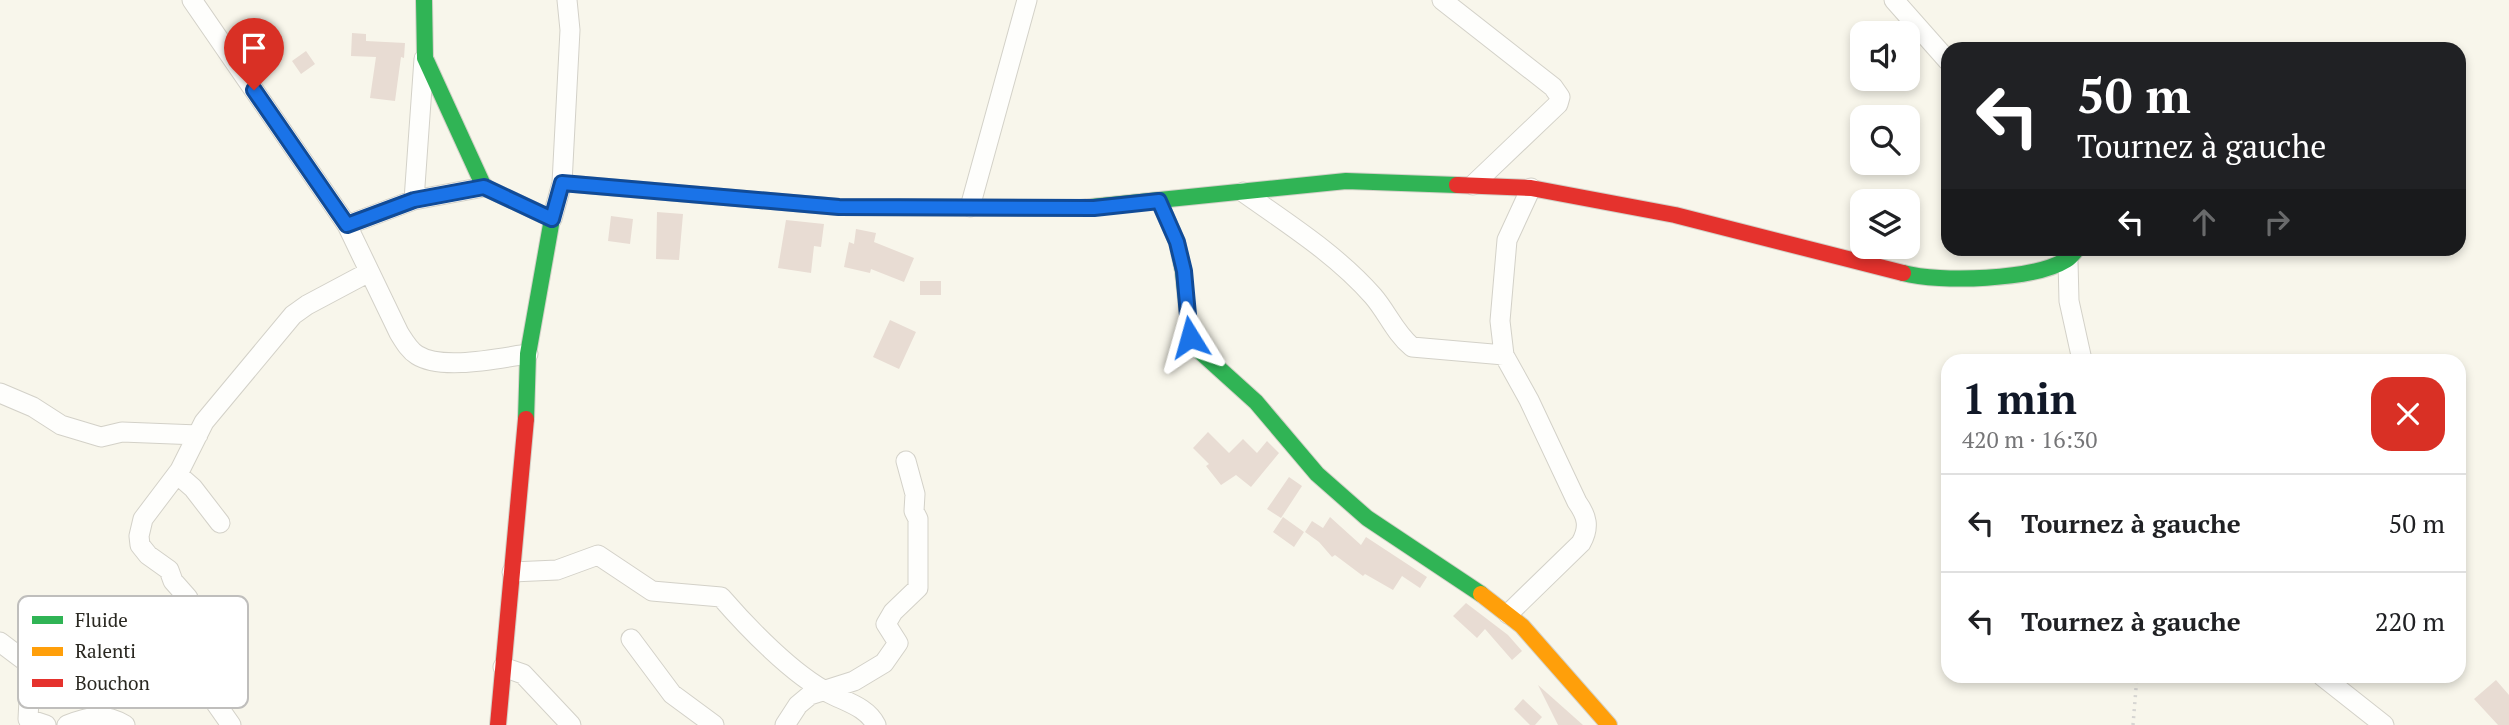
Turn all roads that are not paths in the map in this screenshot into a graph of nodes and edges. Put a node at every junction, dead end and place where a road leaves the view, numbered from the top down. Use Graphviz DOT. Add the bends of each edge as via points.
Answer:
graph roads {
  1 [pos="192,0"];
  2 [pos="424,0"];
  3 [pos="567,0"];
  4 [pos="1027,0"];
  5 [pos="1442,0"];
  6 [pos="1894,0"];
  7 [pos="1941,53"];
  8 [pos="425,58"];
  9 [pos="562,183"];
  10 [pos="1473,185"];
  11 [pos="484,187"];
  12 [pos="1531,188"];
  13 [pos="1243,192"];
  14 [pos="414,200"];
  15 [pos="1159,201"];
  16 [pos="970,207"];
  17 [pos="552,219"];
  18 [pos="347,225"];
  19 [pos="2071,256"];
  20 [pos="2073,256"];
  21 [pos="369,272"];
  22 [pos="2081,354"];
  23 [pos="528,355"];
  24 [pos="1504,355"];
  25 [pos="0,393"];
  26 [pos="198,435"];
  27 [pos="906,461"];
  28 [pos="177,474"];
  29 [pos="220,523"];
  30 [pos="512,572"];
  31 [pos="186,596"];
  32 [pos="1508,614"];
  33 [pos="631,639"];
  34 [pos="0,642"];
  35 [pos="18,656"];
  36 [pos="503,667"];
  37 [pos="2331,683"];
  38 [pos="825,692"];
  39 [pos="29,708"];
  40 [pos="219,708"];
  41 [pos="46,725"];
  42 [pos="67,725"];
  43 [pos="125,725"];
  44 [pos="231,725"];
  45 [pos="498,725"];
  46 [pos="571,725"];
  47 [pos="714,725"];
  48 [pos="785,725"];
  49 [pos="876,725"];
  50 [pos="1609,725"];
  51 [pos="2384,725"];
  1 -- 18 [label="street"];
  2 -- 8 [label="street"];
  3 -- 9 [label="street" via="570,30"];
  4 -- 16 [label="street"];
  5 -- 10 [label="street" via="1560,97"];
  6 -- 7 [label="street"];
  8 -- 11 [label="street"];
  8 -- 14 [label="street"];
  9 -- 16 [label="street" via="839,207"];
  9 -- 17 [label="street"];
  10 -- 12 [label="street"];
  10 -- 13 [label="street" via="1346,181"];
  11 -- 14 [label="street"];
  11 -- 17 [label="street"];
  12 -- 19 [label="street" via="1675,215 1918,277 2040,271"];
  12 -- 24 [label="street" via="1507,240 1500,321"];
  13 -- 15 [label="street"];
  13 -- 24 [label="street" via="1317,243 1373,296 1412,347"];
  14 -- 18 [label="street"];
  15 -- 16 [label="street" via="1094,208"];
  15 -- 32 [label="street" via="1177,242 1194,346 1256,402 1317,474 1367,518"];
  17 -- 23 [label="street"];
  18 -- 21 [label="street"];
  20 -- 22 [label="street" via="2069,301"];
  21 -- 23 [label="street" via="398,334 417,355 448,363"];
  21 -- 26 [label="street" via="293,315"];
  23 -- 30 [label="street"];
  24 -- 32 [label="street" via="1587,522 1581,543"];
  25 -- 26 [label="street" via="61,425 101,437 122,432"];
  26 -- 28 [label="street"];
  27 -- 38 [label="street" via="918,519 918,588 886,624 898,643 884,663"];
  28 -- 29 [label="street"];
  28 -- 31 [label="street" via="144,519 139,536 140,545 169,570"];
  30 -- 36 [label="street"];
  30 -- 38 [label="street" via="557,570 598,555 652,591 721,597 805,680"];
  32 -- 50 [label="street"];
  33 -- 47 [label="street" via="671,694"];
  34 -- 35 [label="street"];
  36 -- 45 [label="street"];
  36 -- 46 [label="street" via="523,674"];
  37 -- 51 [label="street"];
  38 -- 48 [label="street" via="810,695"];
  38 -- 49 [label="street" via="870,713"];
  39 -- 41 [label="street" via="28,719"];
  40 -- 44 [label="street"];
  42 -- 43 [label="street" via="110,717"];
}
